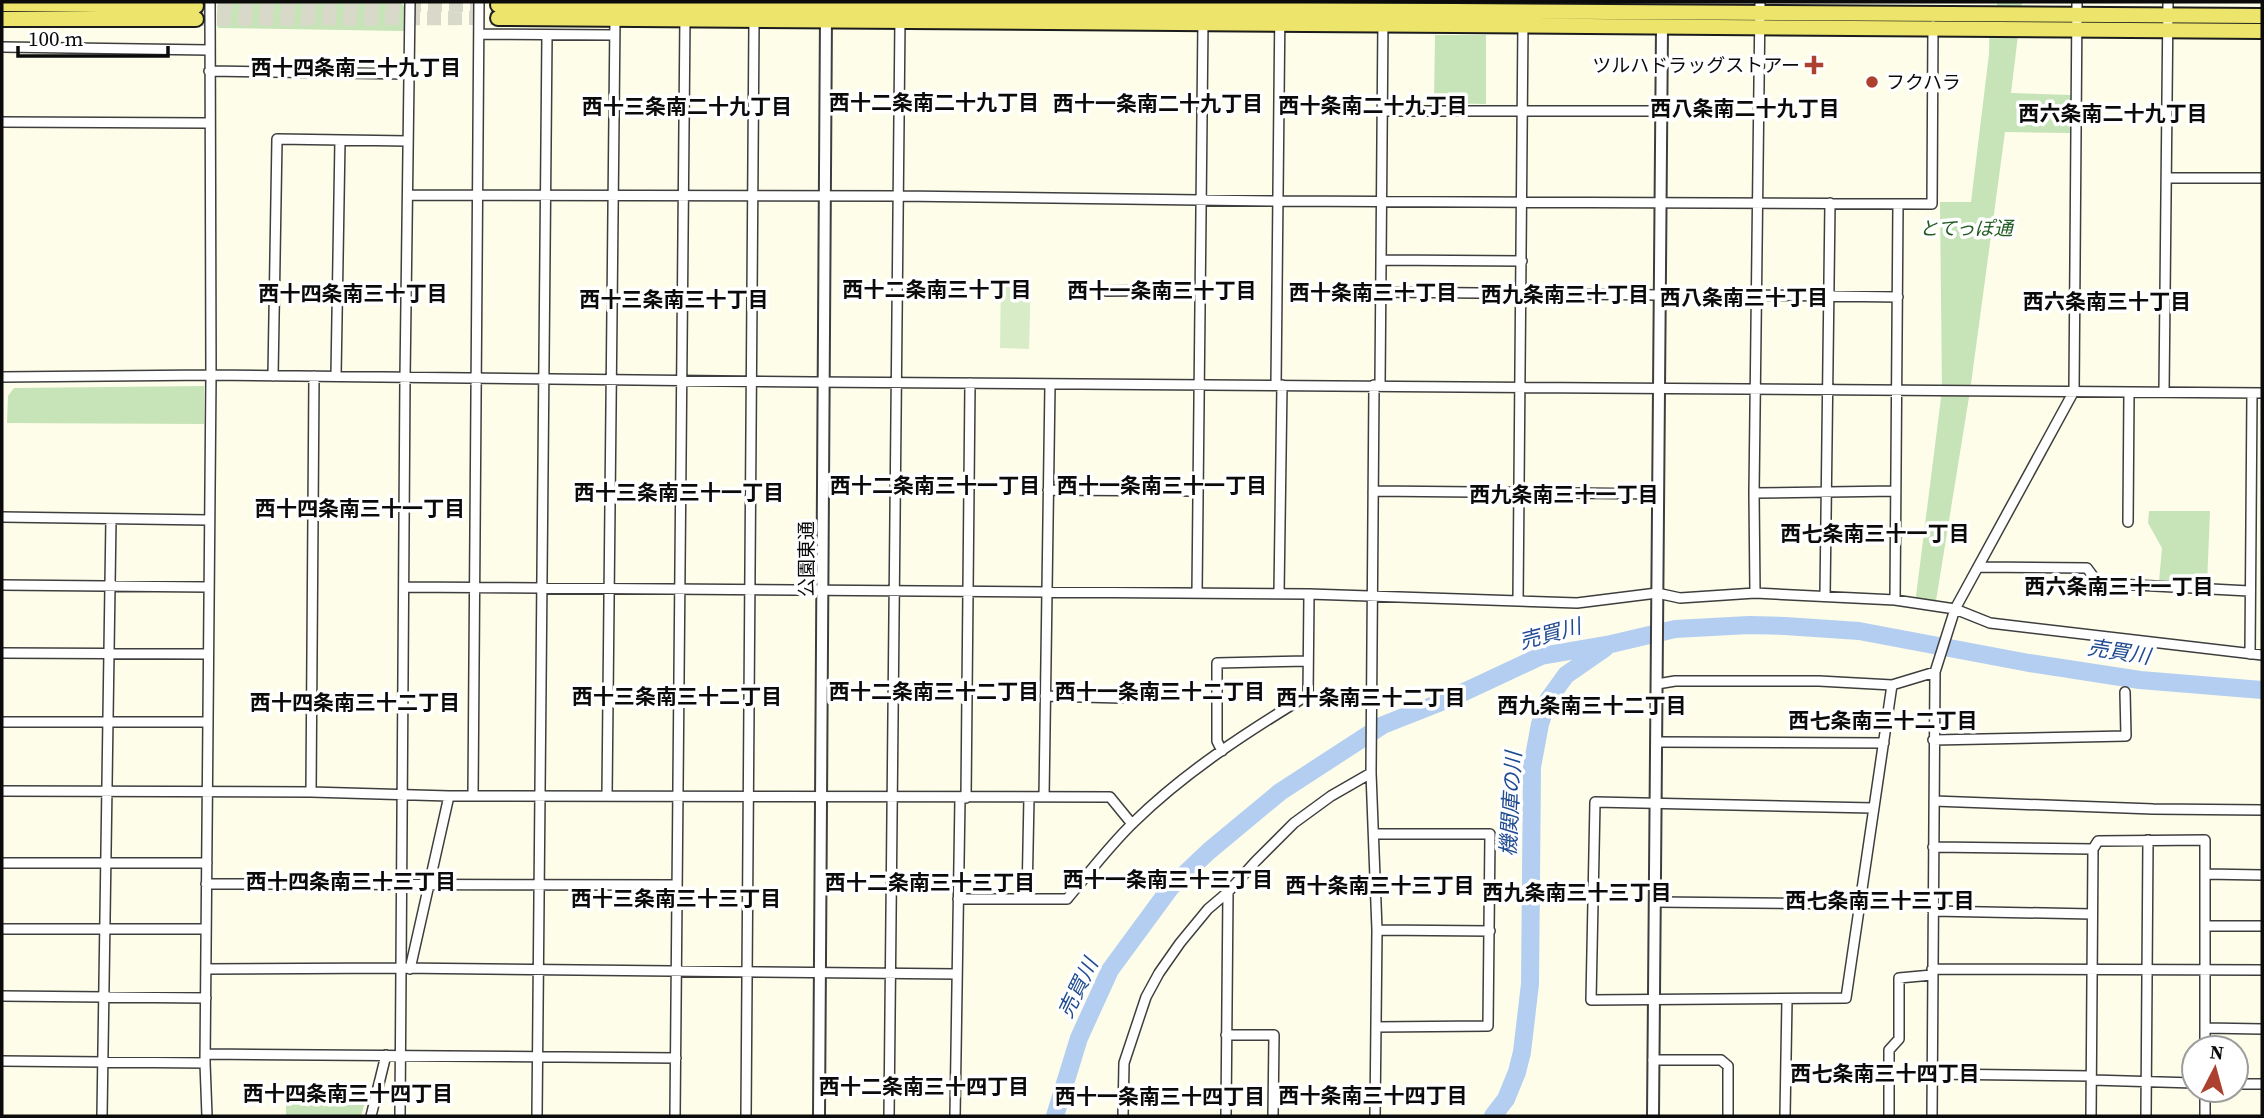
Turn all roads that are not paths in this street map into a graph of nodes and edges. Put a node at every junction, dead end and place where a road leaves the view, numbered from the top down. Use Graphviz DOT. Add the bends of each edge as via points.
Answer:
graph roads {
  1 [pos="410,2"];
  2 [pos="479,2"];
  3 [pos="754,3"];
  4 [pos="2,4"];
  5 [pos="1104,5"];
  6 [pos="1662,7"];
  7 [pos="1831,7"];
  8 [pos="615,8"];
  9 [pos="685,8"];
  10 [pos="1900,8"];
  11 [pos="200,9"];
  12 [pos="1973,9"];
  13 [pos="826,10"];
  14 [pos="951,10"];
  15 [pos="1024,11"];
  16 [pos="1187,11"];
  17 [pos="498,12"];
  18 [pos="1279,12"];
  19 [pos="1473,13"];
  20 [pos="1562,13"];
  21 [pos="900,14"];
  22 [pos="1760,14"];
  23 [pos="1203,16"];
  24 [pos="2077,16"];
  25 [pos="2168,16"];
  26 [pos="2262,16"];
  27 [pos="1383,17"];
  28 [pos="1523,18"];
  29 [pos="2,19"];
  30 [pos="754,20"];
  31 [pos="1933,22"];
  32 [pos="1662,27"];
  33 [pos="2262,31"];
  34 [pos="479,34"];
  35 [pos="614,34"];
  36 [pos="547,35"];
  37 [pos="2,47"];
  38 [pos="209,50"];
  39 [pos="209,71"];
  40 [pos="409,74"];
  41 [pos="1522,110"];
  42 [pos="1384,111"];
  43 [pos="1661,111"];
  44 [pos="2,122"];
  45 [pos="208,123"];
  46 [pos="340,140"];
  47 [pos="408,141"];
  48 [pos="2167,178"];
  49 [pos="2262,178"];
  50 [pos="408,195"];
  51 [pos="544,195"];
  52 [pos="478,196"];
  53 [pos="613,196"];
  54 [pos="683,196"];
  55 [pos="753,196"];
  56 [pos="826,196"];
  57 [pos="900,196"];
  58 [pos="1201,199"];
  59 [pos="1278,201"];
  60 [pos="1382,201"];
  61 [pos="1522,203"];
  62 [pos="1661,203"];
  63 [pos="1759,203"];
  64 [pos="1830,203"];
  65 [pos="1898,204"];
  66 [pos="1382,260"];
  67 [pos="1522,261"];
  68 [pos="1105,290"];
  69 [pos="1199,290"];
  70 [pos="1381,292"];
  71 [pos="1522,293"];
  72 [pos="1660,295"];
  73 [pos="1758,295"];
  74 [pos="1829,296"];
  75 [pos="1898,297"];
  76 [pos="211,375"];
  77 [pos="273,376"];
  78 [pos="314,376"];
  79 [pos="336,376"];
  80 [pos="2,377"];
  81 [pos="405,378"];
  82 [pos="476,378"];
  83 [pos="543,379"];
  84 [pos="612,379"];
  85 [pos="681,381"];
  86 [pos="752,382"];
  87 [pos="824,382"];
  88 [pos="897,383"];
  89 [pos="970,383"];
  90 [pos="1050,384"];
  91 [pos="1198,385"];
  92 [pos="1279,385"];
  93 [pos="1377,385"];
  94 [pos="1520,387"];
  95 [pos="1660,389"];
  96 [pos="1756,389"];
  97 [pos="1828,389"];
  98 [pos="1897,390"];
  99 [pos="2074,391"];
  100 [pos="2164,391"];
  101 [pos="2130,392"];
  102 [pos="2257,393"];
  103 [pos="1048,490"];
  104 [pos="1198,491"];
  105 [pos="1373,491"];
  106 [pos="1896,491"];
  107 [pos="1518,492"];
  108 [pos="1827,492"];
  109 [pos="1754,493"];
  110 [pos="1658,494"];
  111 [pos="2,517"];
  112 [pos="111,519"];
  113 [pos="208,520"];
  114 [pos="2129,523"];
  115 [pos="1979,567"];
  116 [pos="2,585"];
  117 [pos="110,585"];
  118 [pos="208,587"];
  119 [pos="405,587"];
  120 [pos="473,587"];
  121 [pos="679,589"];
  122 [pos="542,590"];
  123 [pos="610,590"];
  124 [pos="749,590"];
  125 [pos="895,590"];
  126 [pos="968,590"];
  127 [pos="2249,591"];
  128 [pos="824,592"];
  129 [pos="1047,592"];
  130 [pos="1197,593"];
  131 [pos="1279,593"];
  132 [pos="1657,593"];
  133 [pos="1755,593"];
  134 [pos="1309,594"];
  135 [pos="1372,595"];
  136 [pos="1825,596"];
  137 [pos="1895,600"];
  138 [pos="1518,601"];
  139 [pos="1954,613"];
  140 [pos="2,653"];
  141 [pos="109,654"];
  142 [pos="208,654"];
  143 [pos="2250,654"];
  144 [pos="2262,655"];
  145 [pos="1308,661"];
  146 [pos="1936,669"];
  147 [pos="1657,684"];
  148 [pos="1892,685"];
  149 [pos="2125,692"];
  150 [pos="1045,696"];
  151 [pos="1121,698"];
  152 [pos="2,722"];
  153 [pos="207,722"];
  154 [pos="108,723"];
  155 [pos="1933,740"];
  156 [pos="1657,742"];
  157 [pos="1884,743"];
  158 [pos="1222,751"];
  159 [pos="1372,770"];
  160 [pos="2,791"];
  161 [pos="207,791"];
  162 [pos="108,792"];
  163 [pos="311,792"];
  164 [pos="402,796"];
  165 [pos="449,796"];
  166 [pos="473,796"];
  167 [pos="607,796"];
  168 [pos="540,797"];
  169 [pos="678,797"];
  170 [pos="749,797"];
  171 [pos="963,797"];
  172 [pos="1029,797"];
  173 [pos="1044,797"];
  174 [pos="822,798"];
  175 [pos="893,798"];
  176 [pos="1934,801"];
  177 [pos="1657,804"];
  178 [pos="1873,808"];
  179 [pos="2262,810"];
  180 [pos="1132,824"];
  181 [pos="1374,834"];
  182 [pos="2148,840"];
  183 [pos="1933,847"];
  184 [pos="2093,849"];
  185 [pos="105,862"];
  186 [pos="2,863"];
  187 [pos="207,863"];
  188 [pos="2205,874"];
  189 [pos="2262,875"];
  190 [pos="401,883"];
  191 [pos="206,884"];
  192 [pos="430,884"];
  193 [pos="677,884"];
  194 [pos="539,885"];
  195 [pos="1228,892"];
  196 [pos="1027,898"];
  197 [pos="958,899"];
  198 [pos="1656,902"];
  199 [pos="1859,904"];
  200 [pos="1933,911"];
  201 [pos="2092,914"];
  202 [pos="2205,926"];
  203 [pos="2262,926"];
  204 [pos="2,929"];
  205 [pos="104,929"];
  206 [pos="206,929"];
  207 [pos="1377,930"];
  208 [pos="1490,931"];
  209 [pos="405,968"];
  210 [pos="206,969"];
  211 [pos="2148,969"];
  212 [pos="2205,969"];
  213 [pos="538,970"];
  214 [pos="2093,970"];
  215 [pos="2262,970"];
  216 [pos="677,971"];
  217 [pos="747,972"];
  218 [pos="1932,972"];
  219 [pos="820,973"];
  220 [pos="890,973"];
  221 [pos="956,974"];
  222 [pos="2,996"];
  223 [pos="104,996"];
  224 [pos="206,998"];
  225 [pos="1787,999"];
  226 [pos="1653,1000"];
  227 [pos="1376,1027"];
  228 [pos="2205,1028"];
  229 [pos="2262,1028"];
  230 [pos="2205,1034"];
  231 [pos="1226,1035"];
  232 [pos="386,1055"];
  233 [pos="401,1055"];
  234 [pos="537,1057"];
  235 [pos="205,1058"];
  236 [pos="676,1058"];
  237 [pos="1653,1060"];
  238 [pos="2,1061"];
  239 [pos="103,1062"];
  240 [pos="1932,1074"];
  241 [pos="2092,1078"];
  242 [pos="2147,1082"];
  243 [pos="2180,1083"];
  244 [pos="102,1116"];
  245 [pos="207,1116"];
  246 [pos="371,1116"];
  247 [pos="400,1116"];
  248 [pos="537,1116"];
  249 [pos="675,1116"];
  250 [pos="746,1116"];
  251 [pos="819,1116"];
  252 [pos="889,1116"];
  253 [pos="955,1116"];
  254 [pos="1123,1116"];
  255 [pos="1226,1116"];
  256 [pos="1273,1116"];
  257 [pos="1376,1116"];
  258 [pos="1653,1116"];
  259 [pos="1728,1116"];
  260 [pos="1784,1116"];
  261 [pos="1889,1116"];
  262 [pos="1931,1116"];
  263 [pos="2091,1116"];
  264 [pos="2146,1116"];
  1 -- 40 [label="street"];
  2 -- 34 [label="street"];
  3 -- 9 [label="main road"];
  3 -- 13 [label="main road"];
  4 -- 11 [label="main road"];
  5 -- 15 [label="main road"];
  5 -- 16 [label="main road"];
  6 -- 20 [label="main road"];
  6 -- 22 [label="main road"];
  6 -- 32 [label="street"];
  7 -- 10 [label="main road"];
  7 -- 22 [label="main road"];
  8 -- 9 [label="main road"];
  8 -- 17 [label="main road"];
  8 -- 35 [label="street"];
  9 -- 30 [label="main road"];
  9 -- 54 [label="street"];
  10 -- 31 [label="main road"];
  11 -- 29 [label="main road"];
  11 -- 38 [label="street"];
  12 -- 24 [label="main road"];
  12 -- 31 [label="main road"];
  13 -- 21 [label="main road"];
  13 -- 30 [label="main road"];
  13 -- 56 [label="street, 公園東通"];
  14 -- 15 [label="main road"];
  14 -- 21 [label="main road"];
  15 -- 16 [label="main road"];
  16 -- 23 [label="main road"];
  18 -- 23 [label="main road"];
  18 -- 27 [label="main road"];
  18 -- 59 [label="street"];
  19 -- 27 [label="main road"];
  19 -- 28 [label="main road"];
  20 -- 28 [label="main road"];
  20 -- 32 [label="main road"];
  21 -- 57 [label="street"];
  22 -- 31 [label="main road"];
  22 -- 32 [label="main road"];
  22 -- 63 [label="street"];
  23 -- 58 [label="street"];
  24 -- 25 [label="main road"];
  24 -- 31 [label="main road"];
  24 -- 99 [label="street"];
  25 -- 26 [label="main road"];
  25 -- 33 [label="main road"];
  25 -- 48 [label="street"];
  27 -- 42 [label="street"];
  28 -- 41 [label="street"];
  30 -- 55 [label="street"];
  31 -- 65 [label="street" via="1932,204"];
  32 -- 43 [label="street"];
  34 -- 36 [label="street"];
  34 -- 52 [label="street"];
  35 -- 36 [label="street"];
  35 -- 53 [label="street"];
  36 -- 51 [label="street"];
  37 -- 38 [label="street"];
  38 -- 39 [label="street"];
  39 -- 40 [label="street"];
  39 -- 45 [label="street"];
  40 -- 47 [label="street"];
  41 -- 42 [label="street"];
  41 -- 43 [label="street"];
  41 -- 61 [label="street"];
  42 -- 60 [label="street"];
  43 -- 62 [label="street"];
  44 -- 45 [label="street"];
  45 -- 76 [label="street"];
  46 -- 47 [label="street"];
  46 -- 77 [label="street" via="277,138"];
  46 -- 79 [label="street"];
  47 -- 50 [label="street"];
  48 -- 49 [label="street"];
  48 -- 100 [label="street"];
  50 -- 52 [label="street"];
  50 -- 81 [label="street"];
  51 -- 52 [label="street"];
  51 -- 53 [label="street"];
  51 -- 83 [label="street"];
  52 -- 82 [label="street"];
  53 -- 54 [label="street"];
  53 -- 84 [label="street"];
  54 -- 55 [label="street"];
  54 -- 85 [label="street"];
  55 -- 56 [label="street"];
  55 -- 86 [label="street"];
  56 -- 57 [label="street"];
  56 -- 87 [label="street, 公園東通"];
  57 -- 58 [label="street"];
  57 -- 88 [label="street"];
  58 -- 59 [label="street"];
  58 -- 69 [label="street"];
  59 -- 60 [label="street"];
  59 -- 92 [label="street"];
  60 -- 61 [label="street"];
  60 -- 66 [label="street"];
  61 -- 62 [label="street"];
  61 -- 67 [label="street"];
  62 -- 63 [label="street"];
  62 -- 72 [label="street"];
  63 -- 64 [label="street"];
  63 -- 73 [label="street"];
  64 -- 65 [label="street"];
  64 -- 74 [label="street"];
  65 -- 75 [label="street"];
  66 -- 67 [label="street"];
  66 -- 70 [label="street"];
  67 -- 71 [label="street"];
  68 -- 69 [label="street"];
  69 -- 91 [label="street"];
  70 -- 71 [label="street"];
  70 -- 93 [label="street"];
  71 -- 72 [label="street"];
  71 -- 94 [label="street"];
  72 -- 95 [label="street"];
  73 -- 74 [label="street"];
  73 -- 96 [label="street"];
  74 -- 75 [label="street"];
  74 -- 97 [label="street"];
  75 -- 98 [label="street"];
  76 -- 77 [label="street"];
  76 -- 80 [label="street"];
  76 -- 113 [label="street"];
  77 -- 78 [label="street"];
  78 -- 79 [label="street"];
  78 -- 163 [label="street"];
  79 -- 81 [label="street"];
  81 -- 82 [label="street"];
  81 -- 119 [label="street"];
  82 -- 83 [label="street"];
  82 -- 120 [label="street"];
  83 -- 84 [label="street"];
  83 -- 122 [label="street"];
  84 -- 85 [label="street"];
  84 -- 123 [label="street"];
  85 -- 86 [label="street"];
  85 -- 121 [label="street"];
  86 -- 87 [label="street"];
  86 -- 124 [label="street"];
  87 -- 88 [label="street"];
  87 -- 128 [label="street, 公園東通"];
  88 -- 89 [label="street"];
  88 -- 125 [label="street"];
  89 -- 90 [label="street"];
  89 -- 126 [label="street"];
  90 -- 91 [label="street"];
  90 -- 103 [label="street"];
  91 -- 92 [label="street"];
  91 -- 104 [label="street"];
  92 -- 93 [label="street"];
  92 -- 131 [label="street"];
  93 -- 94 [label="street"];
  93 -- 105 [label="street"];
  94 -- 95 [label="street"];
  94 -- 107 [label="street"];
  95 -- 96 [label="street"];
  95 -- 110 [label="street"];
  96 -- 97 [label="street"];
  96 -- 109 [label="street"];
  97 -- 98 [label="street"];
  97 -- 108 [label="street"];
  98 -- 99 [label="street"];
  98 -- 106 [label="street"];
  99 -- 101 [label="street"];
  99 -- 115 [label="street"];
  100 -- 101 [label="street"];
  100 -- 102 [label="street"];
  101 -- 114 [label="street"];
  102 -- 127 [label="street"];
  103 -- 104 [label="street"];
  103 -- 129 [label="street"];
  104 -- 130 [label="street"];
  105 -- 107 [label="street"];
  105 -- 135 [label="street"];
  106 -- 108 [label="street"];
  106 -- 137 [label="street"];
  107 -- 110 [label="street"];
  107 -- 138 [label="street"];
  108 -- 109 [label="street"];
  108 -- 136 [label="street"];
  109 -- 133 [label="street"];
  110 -- 132 [label="street"];
  111 -- 112 [label="street"];
  112 -- 113 [label="street"];
  112 -- 117 [label="street"];
  113 -- 118 [label="street"];
  115 -- 127 [label="street" via="2087,568 2098,583"];
  115 -- 139 [label="street"];
  116 -- 117 [label="street"];
  117 -- 118 [label="street"];
  117 -- 141 [label="street"];
  118 -- 142 [label="street"];
  119 -- 120 [label="street"];
  119 -- 164 [label="street"];
  120 -- 122 [label="street"];
  120 -- 166 [label="street"];
  121 -- 123 [label="street"];
  121 -- 124 [label="street"];
  121 -- 169 [label="street"];
  122 -- 123 [label="street"];
  122 -- 168 [label="street"];
  123 -- 167 [label="street"];
  124 -- 128 [label="street"];
  124 -- 170 [label="street"];
  125 -- 126 [label="street"];
  125 -- 128 [label="street"];
  125 -- 175 [label="street"];
  126 -- 129 [label="street"];
  126 -- 171 [label="street"];
  127 -- 143 [label="street"];
  128 -- 174 [label="street, 公園東通"];
  129 -- 130 [label="street"];
  129 -- 150 [label="street"];
  130 -- 131 [label="street"];
  131 -- 134 [label="street"];
  132 -- 133 [label="street" via="1680,598"];
  132 -- 138 [label="street" via="1577,603"];
  132 -- 147 [label="street"];
  133 -- 136 [label="street"];
  134 -- 135 [label="street"];
  134 -- 145 [label="street"];
  135 -- 138 [label="street"];
  135 -- 159 [label="street"];
  136 -- 137 [label="street"];
  137 -- 139 [label="street"];
  139 -- 143 [label="street" via="1990,623"];
  139 -- 146 [label="street"];
  140 -- 141 [label="street"];
  141 -- 142 [label="street"];
  141 -- 154 [label="street"];
  142 -- 153 [label="street"];
  143 -- 144 [label="street"];
  145 -- 158 [label="street" via="1308,695"];
  145 -- 158 [label="street" via="1217,663 1217,741"];
  146 -- 148 [label="street"];
  146 -- 155 [label="street"];
  147 -- 148 [label="street" via="1806,681"];
  147 -- 156 [label="street"];
  148 -- 157 [label="street"];
  149 -- 155 [label="street" via="2126,736"];
  150 -- 151 [label="street"];
  150 -- 173 [label="street"];
  152 -- 154 [label="street"];
  153 -- 154 [label="street"];
  153 -- 161 [label="street"];
  154 -- 162 [label="street"];
  155 -- 176 [label="street"];
  156 -- 157 [label="street"];
  156 -- 177 [label="street"];
  157 -- 178 [label="street"];
  158 -- 180 [label="street"];
  159 -- 181 [label="street"];
  159 -- 195 [label="street" via="1294,823"];
  160 -- 162 [label="street"];
  161 -- 162 [label="street"];
  161 -- 163 [label="street"];
  161 -- 187 [label="street"];
  162 -- 185 [label="street"];
  163 -- 164 [label="street"];
  164 -- 165 [label="street"];
  164 -- 190 [label="street"];
  165 -- 166 [label="street"];
  165 -- 192 [label="street"];
  166 -- 168 [label="street"];
  167 -- 168 [label="street"];
  167 -- 169 [label="street"];
  168 -- 194 [label="street"];
  169 -- 170 [label="street"];
  169 -- 193 [label="street"];
  170 -- 174 [label="street"];
  170 -- 217 [label="street"];
  171 -- 172 [label="street"];
  171 -- 175 [label="street"];
  171 -- 197 [label="street"];
  172 -- 173 [label="street"];
  172 -- 196 [label="street"];
  173 -- 180 [label="street" via="1110,797"];
  174 -- 175 [label="street"];
  174 -- 219 [label="street, 公園東通"];
  175 -- 220 [label="street"];
  176 -- 179 [label="street"];
  176 -- 183 [label="street"];
  177 -- 178 [label="street"];
  177 -- 198 [label="street"];
  177 -- 226 [label="street" via="1595,802 1591,1000"];
  178 -- 199 [label="street"];
  180 -- 196 [label="street" via="1067,898"];
  181 -- 207 [label="street"];
  181 -- 208 [label="street" via="1490,834"];
  182 -- 184 [label="street" via="2098,841"];
  182 -- 188 [label="street" via="2205,840"];
  182 -- 211 [label="street"];
  183 -- 184 [label="street"];
  183 -- 200 [label="street"];
  184 -- 201 [label="street"];
  185 -- 186 [label="street"];
  185 -- 187 [label="street"];
  185 -- 205 [label="street"];
  187 -- 191 [label="street"];
  188 -- 189 [label="street"];
  188 -- 202 [label="street"];
  190 -- 191 [label="street"];
  190 -- 192 [label="street"];
  190 -- 209 [label="street"];
  191 -- 206 [label="street"];
  192 -- 194 [label="street"];
  192 -- 209 [label="street"];
  193 -- 194 [label="street"];
  193 -- 216 [label="street"];
  194 -- 213 [label="street"];
  195 -- 231 [label="street"];
  195 -- 254 [label="street" via="1180,943 1146,997 1124,1063"];
  196 -- 197 [label="street"];
  197 -- 221 [label="street"];
  198 -- 199 [label="street"];
  198 -- 226 [label="street"];
  199 -- 225 [label="street" via="1846,998"];
  200 -- 201 [label="street"];
  200 -- 218 [label="street"];
  201 -- 214 [label="street"];
  202 -- 203 [label="street"];
  202 -- 212 [label="street"];
  204 -- 205 [label="street"];
  205 -- 206 [label="street"];
  205 -- 223 [label="street"];
  206 -- 210 [label="street"];
  207 -- 208 [label="street"];
  207 -- 227 [label="street"];
  208 -- 227 [label="street" via="1488,1027"];
  209 -- 210 [label="street"];
  209 -- 213 [label="street"];
  209 -- 233 [label="street"];
  210 -- 224 [label="street"];
  211 -- 212 [label="street"];
  211 -- 214 [label="street"];
  211 -- 242 [label="street"];
  212 -- 215 [label="street"];
  212 -- 228 [label="street"];
  213 -- 216 [label="street"];
  213 -- 234 [label="street"];
  214 -- 218 [label="street"];
  214 -- 241 [label="street"];
  216 -- 217 [label="street"];
  216 -- 236 [label="street"];
  217 -- 219 [label="street"];
  217 -- 250 [label="street"];
  218 -- 240 [label="street"];
  218 -- 261 [label="street" via="1899,978 1899,1038 1889,1050"];
  219 -- 220 [label="street"];
  219 -- 251 [label="street, 公園東通"];
  220 -- 221 [label="street"];
  220 -- 252 [label="street"];
  221 -- 253 [label="street"];
  222 -- 223 [label="street"];
  223 -- 224 [label="street"];
  223 -- 239 [label="street"];
  224 -- 235 [label="street"];
  225 -- 226 [label="street"];
  225 -- 260 [label="street"];
  226 -- 237 [label="street"];
  227 -- 257 [label="street"];
  228 -- 229 [label="street"];
  228 -- 230 [label="street"];
  231 -- 255 [label="street"];
  231 -- 256 [label="street" via="1274,1035"];
  232 -- 233 [label="street"];
  232 -- 235 [label="street"];
  232 -- 246 [label="street"];
  233 -- 234 [label="street"];
  233 -- 247 [label="street"];
  234 -- 236 [label="street"];
  234 -- 248 [label="street"];
  235 -- 239 [label="street"];
  235 -- 245 [label="street"];
  236 -- 249 [label="street"];
  237 -- 258 [label="street"];
  237 -- 259 [label="street" via="1721,1060 1728,1066"];
  238 -- 239 [label="street"];
  239 -- 244 [label="street"];
  240 -- 241 [label="street"];
  240 -- 262 [label="street"];
  241 -- 242 [label="street"];
  241 -- 263 [label="street"];
  242 -- 243 [label="street"];
  242 -- 264 [label="street"];
}
